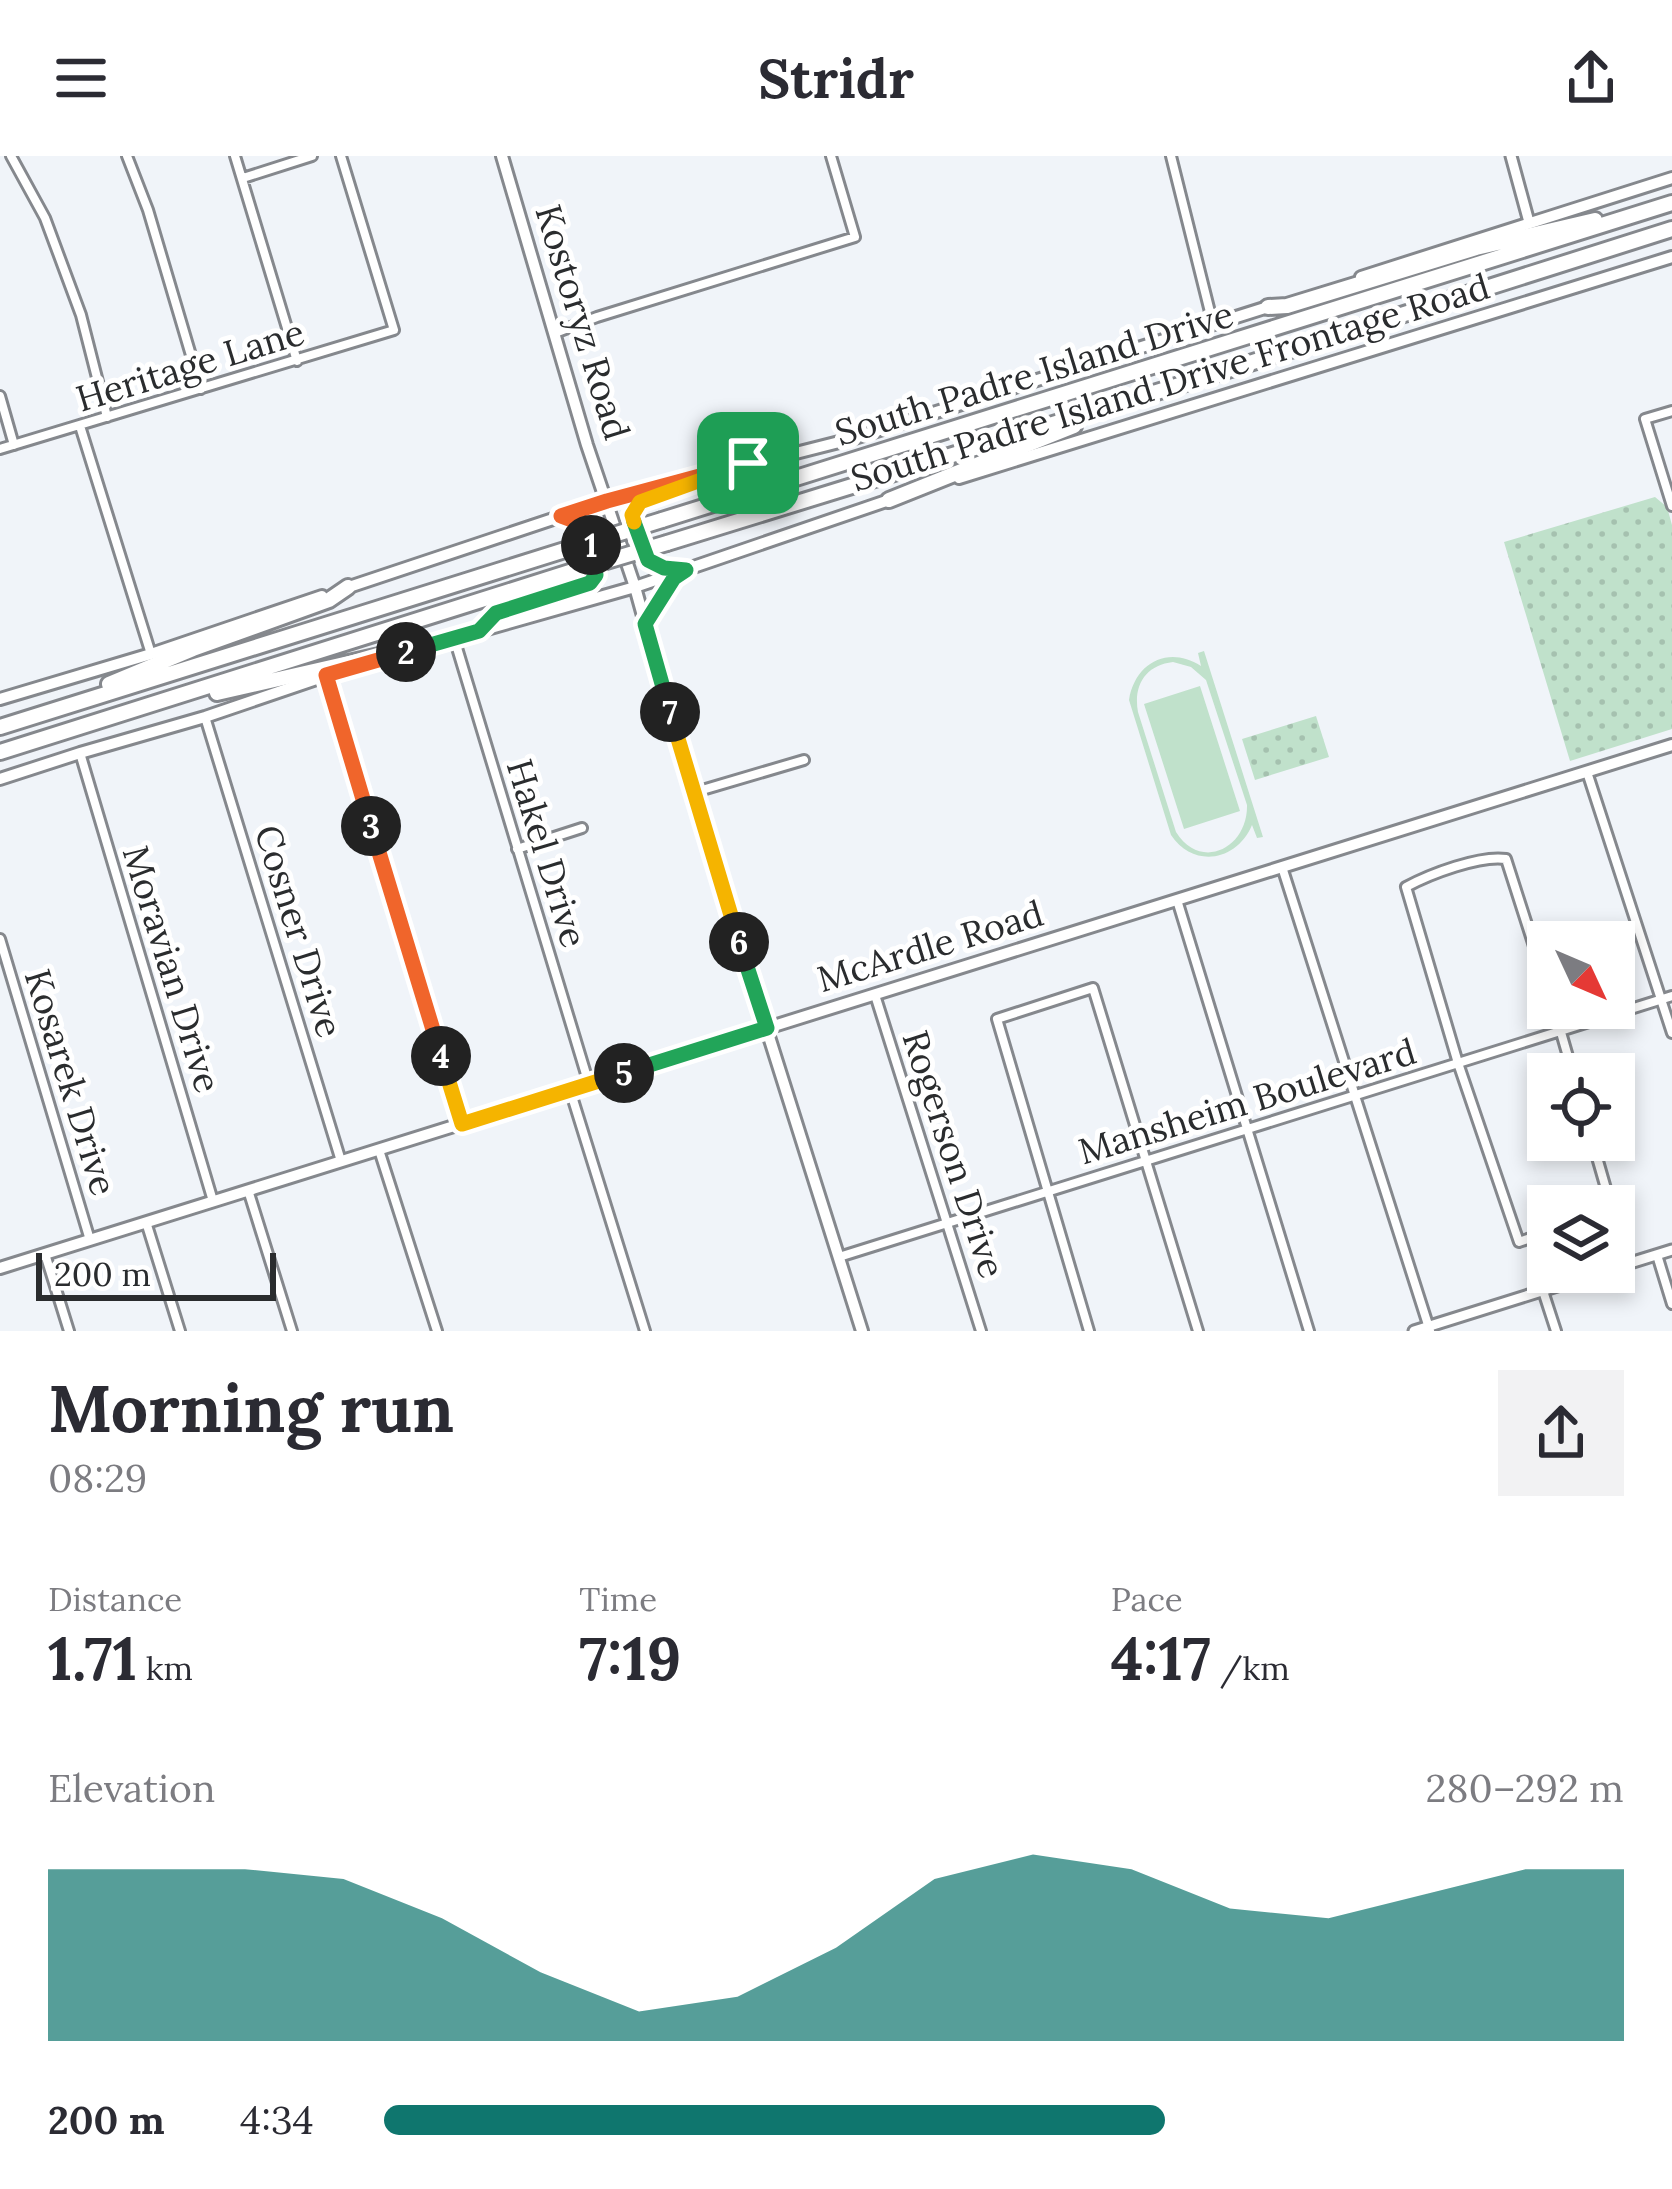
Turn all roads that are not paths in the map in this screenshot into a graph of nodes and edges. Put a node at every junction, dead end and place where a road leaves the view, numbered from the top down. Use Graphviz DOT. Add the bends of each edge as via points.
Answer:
graph roads {
  1 [pos="11,156"];
  2 [pos="127,156"];
  3 [pos="235,156"];
  4 [pos="312,156"];
  5 [pos="341,156"];
  6 [pos="502,156"];
  7 [pos="831,156"];
  8 [pos="1171,156"];
  9 [pos="1511,156"];
  10 [pos="243,178"];
  11 [pos="1672,178"];
  12 [pos="1672,203"];
  13 [pos="1618,220"];
  14 [pos="1529,222"];
  15 [pos="1672,229"];
  16 [pos="1672,257"];
  17 [pos="1268,307"];
  18 [pos="1214,324"];
  19 [pos="555,333"];
  20 [pos="297,361"];
  21 [pos="1215,374"];
  22 [pos="201,389"];
  23 [pos="0,396"];
  24 [pos="1672,411"];
  25 [pos="107,418"];
  26 [pos="80,426"];
  27 [pos="14,445"];
  28 [pos="0,449"];
  29 [pos="748,463"];
  30 [pos="890,500"];
  31 [pos="607,501"];
  32 [pos="1672,506"];
  33 [pos="561,516"];
  34 [pos="686,570"];
  35 [pos="348,587"];
  36 [pos="634,587"];
  37 [pos="645,624"];
  38 [pos="479,631"];
  39 [pos="454,638"];
  40 [pos="432,644"];
  41 [pos="151,654"];
  42 [pos="326,675"];
  43 [pos="0,699"];
  44 [pos="124,714"];
  45 [pos="33,716"];
  46 [pos="205,717"];
  47 [pos="0,727"];
  48 [pos="1672,745"];
  49 [pos="0,752"];
  50 [pos="80,753"];
  51 [pos="804,760"];
  52 [pos="1587,772"];
  53 [pos="0,779"];
  54 [pos="692,793"];
  55 [pos="582,828"];
  56 [pos="517,849"];
  57 [pos="1282,867"];
  58 [pos="1177,900"];
  59 [pos="1527,924"];
  60 [pos="0,939"];
  61 [pos="875,994"];
  62 [pos="1672,996"];
  63 [pos="1660,1000"];
  64 [pos="767,1028"];
  65 [pos="1561,1031"];
  66 [pos="1672,1034"];
  67 [pos="1567,1053"];
  68 [pos="1458,1063"];
  69 [pos="589,1084"];
  70 [pos="570,1090"];
  71 [pos="1355,1095"];
  72 [pos="462,1124"];
  73 [pos="1245,1130"];
  74 [pos="379,1149"];
  75 [pos="341,1161"];
  76 [pos="1145,1161"];
  77 [pos="248,1190"];
  78 [pos="1046,1192"];
  79 [pos="213,1201"];
  80 [pos="146,1222"];
  81 [pos="949,1222"];
  82 [pos="1527,1239"];
  83 [pos="90,1240"];
  84 [pos="1672,1250"];
  85 [pos="45,1254"];
  86 [pos="1657,1255"];
  87 [pos="838,1257"];
  88 [pos="1635,1262"];
  89 [pos="0,1268"];
  90 [pos="1537,1293"];
  91 [pos="1544,1293"];
  92 [pos="1672,1304"];
  93 [pos="1429,1329"];
  94 [pos="69,1331"];
  95 [pos="181,1331"];
  96 [pos="292,1331"];
  97 [pos="437,1331"];
  98 [pos="645,1331"];
  99 [pos="862,1331"];
  100 [pos="981,1331"];
  101 [pos="1089,1331"];
  102 [pos="1198,1331"];
  103 [pos="1309,1331"];
  104 [pos="1414,1331"];
  105 [pos="1556,1331"];
  1 -- 25 [label="street" via="45,218 81,315"];
  2 -- 22 [label="street"];
  3 -- 10 [label="street"];
  4 -- 10 [label="street"];
  5 -- 20 [label="street, Heritage Lane" via="394,329"];
  6 -- 19 [label="main road, Kostoryz Road"];
  7 -- 19 [label="street" via="855,237"];
  8 -- 18 [label="street"];
  9 -- 14 [label="street"];
  10 -- 20 [label="street"];
  11 -- 14 [label="main road, South Padre Island Drive Frontage Road"];
  12 -- 13 [label="highway, South Padre Island Drive"];
  13 -- 17 [label="highway" via="1537,231"];
  13 -- 45 [label="highway, South Padre Island Drive, bridge"];
  14 -- 17 [label="main road, South Padre Island Drive Frontage Road"];
  15 -- 21 [label="highway, South Padre Island Drive"];
  16 -- 30 [label="main road, South Padre Island Drive Frontage Road"];
  17 -- 18 [label="main road, South Padre Island Drive Frontage Road"];
  18 -- 29 [label="main road, South Padre Island Drive Frontage Road" via="850,440"];
  19 -- 31 [label="main road, Kostoryz Road"];
  20 -- 22 [label="street, Heritage Lane"];
  21 -- 30 [label="highway"];
  21 -- 44 [label="highway, South Padre Island Drive, bridge"];
  22 -- 25 [label="street, Heritage Lane"];
  23 -- 27 [label="street"];
  24 -- 32 [label="street" via="1646,419"];
  25 -- 26 [label="street, Heritage Lane"];
  26 -- 27 [label="street, Heritage Lane"];
  26 -- 41 [label="street"];
  27 -- 28 [label="street, Heritage Lane"];
  29 -- 31 [label="main road, South Padre Island Drive Frontage Road"];
  29 -- 34 [label="main road" via="640,502 632,515 648,560"];
  30 -- 34 [label="main road, South Padre Island Drive Frontage Road"];
  31 -- 33 [label="main road, South Padre Island Drive Frontage Road"];
  31 -- 36 [label="main road, Kostoryz Road"];
  33 -- 35 [label="main road, South Padre Island Drive Frontage Road"];
  33 -- 38 [label="main road" via="589,533 596,575 496,613"];
  34 -- 36 [label="main road, South Padre Island Drive Frontage Road"];
  34 -- 37 [label="main road"];
  35 -- 41 [label="main road, South Padre Island Drive Frontage Road"];
  35 -- 45 [label="highway"];
  36 -- 37 [label="main road, Kostoryz Road"];
  36 -- 38 [label="main road, South Padre Island Drive Frontage Road"];
  37 -- 54 [label="main road, Kostoryz Road"];
  38 -- 39 [label="main road, South Padre Island Drive Frontage Road"];
  39 -- 40 [label="main road, South Padre Island Drive Frontage Road"];
  39 -- 56 [label="street, Hakel Drive"];
  40 -- 42 [label="main road, South Padre Island Drive Frontage Road"];
  40 -- 44 [label="highway"];
  41 -- 43 [label="main road, South Padre Island Drive Frontage Road"];
  42 -- 46 [label="main road, South Padre Island Drive Frontage Road"];
  42 -- 72 [label="street"];
  44 -- 49 [label="highway, South Padre Island Drive"];
  45 -- 47 [label="highway, South Padre Island Drive"];
  46 -- 50 [label="main road, South Padre Island Drive Frontage Road"];
  46 -- 75 [label="street, Cosner Drive"];
  48 -- 52 [label="main road, McArdle Road"];
  50 -- 53 [label="main road, South Padre Island Drive Frontage Road"];
  50 -- 79 [label="street, Moravian Drive"];
  51 -- 54 [label="street"];
  52 -- 57 [label="main road, McArdle Road"];
  52 -- 63 [label="street"];
  54 -- 64 [label="main road, Kostoryz Road"];
  55 -- 56 [label="street"];
  56 -- 69 [label="street, Hakel Drive"];
  57 -- 58 [label="main road, McArdle Road"];
  57 -- 71 [label="street"];
  58 -- 61 [label="main road, McArdle Road"];
  58 -- 73 [label="street"];
  59 -- 68 [label="street" via="1506,859 1464,865 1406,891"];
  60 -- 83 [label="street, Kosarek Drive"];
  61 -- 64 [label="main road, McArdle Road"];
  61 -- 81 [label="street, Rogerson Drive"];
  62 -- 63 [label="street, Mansheim Boulevard"];
  63 -- 65 [label="street, Mansheim Boulevard"];
  63 -- 66 [label="street"];
  64 -- 69 [label="main road, McArdle Road"];
  64 -- 87 [label="main road, Kostoryz Road"];
  65 -- 67 [label="street"];
  65 -- 68 [label="street, Mansheim Boulevard"];
  68 -- 71 [label="street, Mansheim Boulevard"];
  68 -- 82 [label="street" via="1519,1242"];
  69 -- 70 [label="main road, McArdle Road"];
  70 -- 72 [label="main road, McArdle Road"];
  70 -- 98 [label="street"];
  71 -- 73 [label="street, Mansheim Boulevard"];
  71 -- 93 [label="street"];
  72 -- 74 [label="main road, McArdle Road"];
  73 -- 76 [label="street, Mansheim Boulevard"];
  73 -- 103 [label="street"];
  74 -- 75 [label="main road, McArdle Road"];
  74 -- 97 [label="street"];
  75 -- 77 [label="main road, McArdle Road"];
  76 -- 78 [label="street, Mansheim Boulevard"];
  76 -- 78 [label="street" via="1093,988 1044,1003 997,1019"];
  76 -- 102 [label="street"];
  77 -- 79 [label="main road, McArdle Road"];
  77 -- 96 [label="street"];
  78 -- 81 [label="street, Mansheim Boulevard"];
  78 -- 101 [label="street"];
  79 -- 80 [label="main road, McArdle Road"];
  80 -- 83 [label="main road, McArdle Road"];
  80 -- 95 [label="street"];
  81 -- 87 [label="street, Mansheim Boulevard"];
  81 -- 100 [label="street, Rogerson Drive"];
  83 -- 85 [label="main road, McArdle Road"];
  84 -- 86 [label="street"];
  85 -- 89 [label="main road, McArdle Road"];
  85 -- 94 [label="street"];
  86 -- 88 [label="street"];
  86 -- 92 [label="street"];
  87 -- 99 [label="main road, Kostoryz Road"];
  90 -- 93 [label="street"];
  91 -- 105 [label="street"];
  93 -- 104 [label="street"];
}
